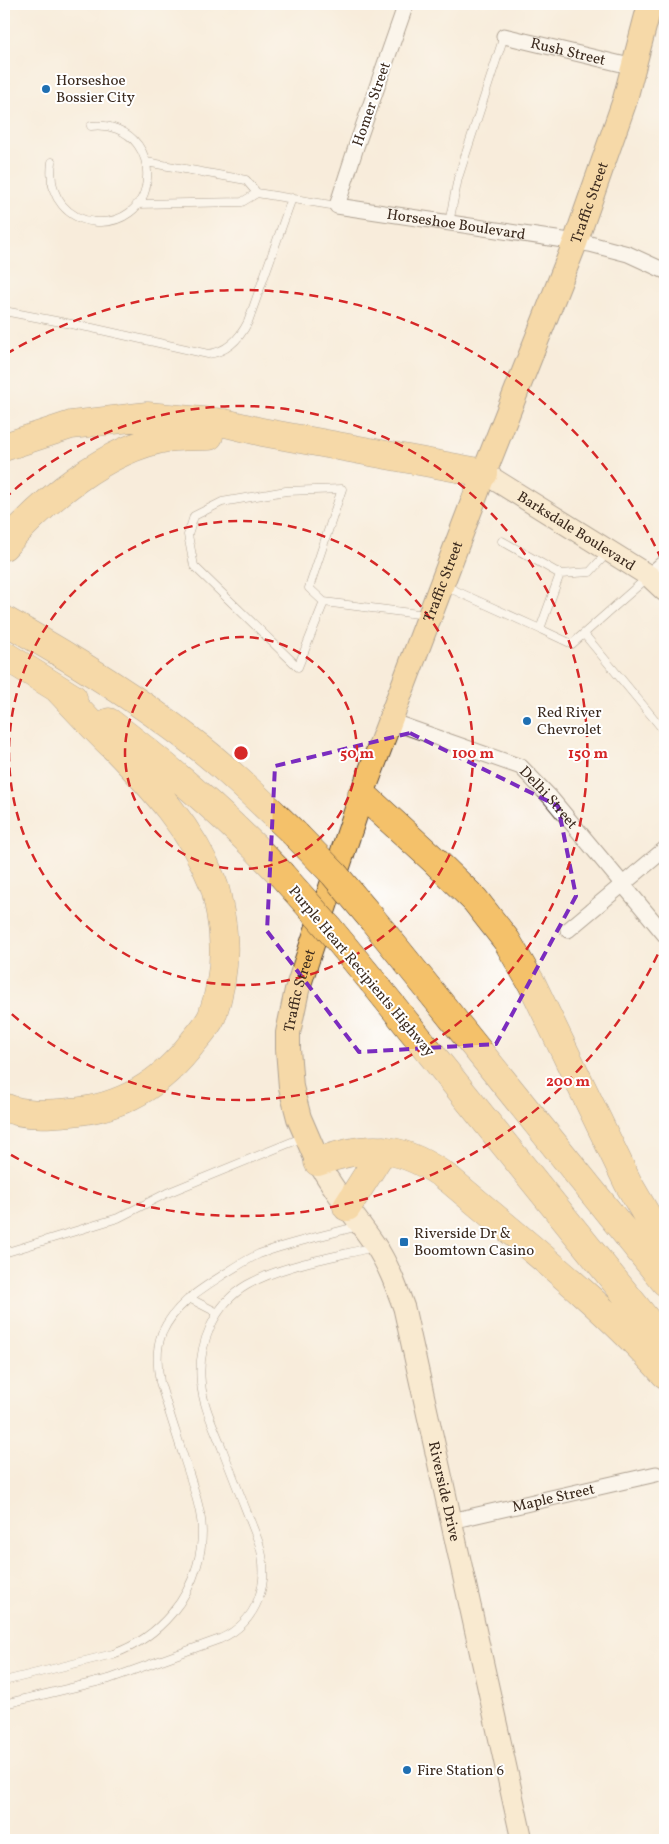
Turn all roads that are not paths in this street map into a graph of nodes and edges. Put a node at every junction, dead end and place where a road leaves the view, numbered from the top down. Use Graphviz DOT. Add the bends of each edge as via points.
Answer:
graph roads {
  1 [pos="406,4"];
  2 [pos="650,4"];
  3 [pos="504,36"];
  4 [pos="634,67"];
  5 [pos="91,126"];
  6 [pos="52,162"];
  7 [pos="146,162"];
  8 [pos="257,192"];
  9 [pos="292,198"];
  10 [pos="137,204"];
  11 [pos="337,206"];
  12 [pos="450,223"];
  13 [pos="575,242"];
  14 [pos="665,271"];
  15 [pos="4,311"];
  16 [pos="262,432"];
  17 [pos="6,447"];
  18 [pos="484,473"];
  19 [pos="502,541"];
  20 [pos="4,546"];
  21 [pos="608,551"];
  22 [pos="665,562"];
  23 [pos="560,574"];
  24 [pos="649,576"];
  25 [pos="441,585"];
  26 [pos="665,591"];
  27 [pos="324,602"];
  28 [pos="430,615"];
  29 [pos="13,625"];
  30 [pos="540,628"];
  31 [pos="584,634"];
  32 [pos="5,656"];
  33 [pos="58,689"];
  34 [pos="390,722"];
  35 [pos="665,732"];
  36 [pos="362,794"];
  37 [pos="665,849"];
  38 [pos="623,884"];
  39 [pos="568,930"];
  40 [pos="665,936"];
  41 [pos="4,1106"];
  42 [pos="305,1136"];
  43 [pos="383,1150"];
  44 [pos="318,1162"];
  45 [pos="354,1216"];
  46 [pos="376,1246"];
  47 [pos="665,1247"];
  48 [pos="4,1253"];
  49 [pos="665,1282"];
  50 [pos="189,1298"];
  51 [pos="218,1313"];
  52 [pos="665,1343"];
  53 [pos="665,1374"];
  54 [pos="656,1474"];
  55 [pos="451,1521"];
  56 [pos="4,1681"];
  57 [pos="4,1704"];
  58 [pos="522,1840"];
  1 -- 11 [label="street, Homer Street"];
  2 -- 4 [label="main road, Traffic Street"];
  3 -- 4 [label="street, Rush Street"];
  3 -- 12 [label="lane" via="458,178"];
  4 -- 13 [label="main road, Traffic Street"];
  5 -- 7 [label="lane" via="121,130 138,146"];
  6 -- 10 [label="lane" via="50,177 55,195 74,216 92,222 112,221"];
  7 -- 8 [label="lane" via="246,180"];
  7 -- 10 [label="lane" via="147,181"];
  8 -- 9 [label="lane"];
  8 -- 10 [label="lane" via="242,202"];
  9 -- 11 [label="lane"];
  9 -- 15 [label="lane" via="241,336 214,354"];
  11 -- 12 [label="street, Horseshoe Boulevard"];
  12 -- 13 [label="street, Horseshoe Boulevard"];
  13 -- 14 [label="street, Horseshoe Boulevard" via="608,247"];
  13 -- 18 [label="main road, Traffic Street"];
  16 -- 17 [label="highway" via="225,423 147,416 71,425"];
  16 -- 18 [label="highway"];
  16 -- 20 [label="highway" via="167,438 141,445 82,476 23,525"];
  18 -- 21 [label="street, Barksdale Boulevard"];
  18 -- 25 [label="main road, Traffic Street"];
  19 -- 23 [label="lane"];
  21 -- 23 [label="lane" via="590,572"];
  21 -- 24 [label="street, Barksdale Boulevard"];
  22 -- 24 [label="street"];
  23 -- 30 [label="lane"];
  24 -- 26 [label="street, Barksdale Boulevard"];
  24 -- 31 [label="lane"];
  25 -- 28 [label="main road, Traffic Street"];
  25 -- 30 [label="lane"];
  27 -- 27 [label="lane" via="298,667 194,566 188,535 194,516 222,502 286,491 342,488 309,588"];
  27 -- 28 [label="lane"];
  28 -- 34 [label="main road, Traffic Street"];
  29 -- 49 [label="highway, bridge" via="133,698 190,740 296,834 373,920"];
  30 -- 31 [label="lane" via="572,644"];
  31 -- 35 [label="lane"];
  32 -- 33 [label="highway, Purple Heart Recipients Highway"];
  33 -- 41 [label="highway" via="147,780 191,839 214,884 224,936 222,977 211,1018 184,1055 158,1081 125,1099 92,1110 47,1114"];
  33 -- 52 [label="highway, Purple Heart Recipients Highway, bridge" via="167,767 222,815 280,873 328,926"];
  34 -- 36 [label="main road, Traffic Street"];
  34 -- 38 [label="street, Delhi Street" via="521,766"];
  36 -- 42 [label="main road, Traffic Street" via="310,947 290,1019 291,1087"];
  36 -- 47 [label="highway" via="474,900 507,941 532,984 628,1183"];
  37 -- 38 [label="street"];
  38 -- 39 [label="street"];
  38 -- 40 [label="street, Delhi Street"];
  42 -- 44 [label="main road, Traffic Street"];
  42 -- 48 [label="lane" via="167,1192 118,1218"];
  43 -- 44 [label="highway" via="352,1151"];
  43 -- 45 [label="highway"];
  43 -- 53 [label="highway" via="411,1157 450,1180 602,1310"];
  44 -- 45 [label="street, Riverside Drive"];
  45 -- 46 [label="street, Riverside Drive"];
  45 -- 50 [label="lane" via="260,1254"];
  46 -- 51 [label="lane" via="260,1279 238,1291"];
  46 -- 55 [label="street, Riverside Drive" via="404,1308"];
  50 -- 51 [label="lane"];
  50 -- 56 [label="lane" via="162,1332 158,1353 160,1382 200,1514 198,1558 187,1590 161,1624 128,1649"];
  51 -- 57 [label="lane" via="203,1348 201,1382 210,1418 262,1553 264,1581 258,1601 240,1626 220,1639 109,1678"];
  54 -- 55 [label="street, Maple Street"];
  55 -- 58 [label="street, Riverside Drive"];
}
